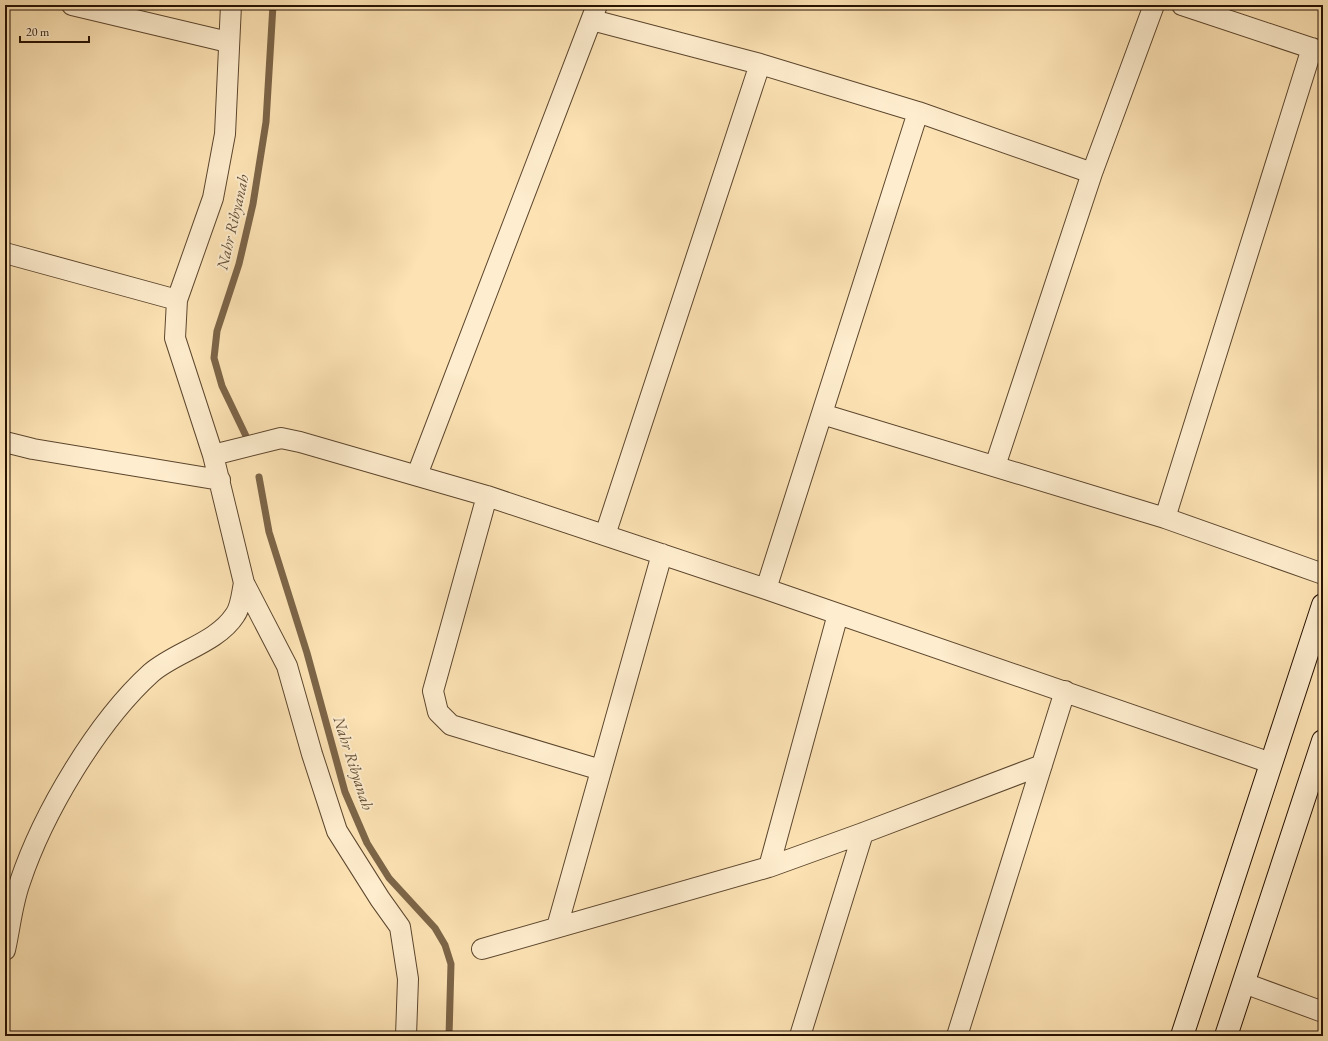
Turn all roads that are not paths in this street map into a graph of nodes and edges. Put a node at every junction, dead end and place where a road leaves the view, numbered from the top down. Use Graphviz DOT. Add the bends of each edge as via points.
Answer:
graph roads {
  1 [pos="72,5"];
  2 [pos="231,5"];
  3 [pos="1154,5"];
  4 [pos="1182,5"];
  5 [pos="594,13"];
  6 [pos="228,42"];
  7 [pos="1317,50"];
  8 [pos="760,64"];
  9 [pos="918,112"];
  10 [pos="1092,173"];
  11 [pos="5,252"];
  12 [pos="177,300"];
  13 [pos="822,414"];
  14 [pos="5,442"];
  15 [pos="213,455"];
  16 [pos="995,466"];
  17 [pos="417,475"];
  18 [pos="220,480"];
  19 [pos="487,496"];
  20 [pos="1165,518"];
  21 [pos="605,535"];
  22 [pos="662,554"];
  23 [pos="1323,574"];
  24 [pos="244,583"];
  25 [pos="766,589"];
  26 [pos="1323,605"];
  27 [pos="838,614"];
  28 [pos="1065,691"];
  29 [pos="1323,741"];
  30 [pos="1271,763"];
  31 [pos="1042,764"];
  32 [pos="602,770"];
  33 [pos="1317,777"];
  34 [pos="863,833"];
  35 [pos="769,867"];
  36 [pos="9,915"];
  37 [pos="557,927"];
  38 [pos="482,949"];
  39 [pos="5,950"];
  40 [pos="1244,983"];
  41 [pos="1323,1012"];
  42 [pos="406,1036"];
  43 [pos="800,1036"];
  44 [pos="957,1036"];
  45 [pos="1182,1036"];
  46 [pos="1226,1036"];
  1 -- 6 [label="street"];
  2 -- 6 [label="street"];
  3 -- 10 [label="street"];
  4 -- 7 [label="street"];
  5 -- 8 [label="street"];
  5 -- 17 [label="street"];
  6 -- 12 [label="street" via="225,134 213,198"];
  7 -- 20 [label="street"];
  8 -- 9 [label="street"];
  8 -- 21 [label="street"];
  9 -- 10 [label="street"];
  9 -- 13 [label="street"];
  10 -- 16 [label="street"];
  11 -- 12 [label="street"];
  12 -- 15 [label="street" via="175,338"];
  13 -- 16 [label="street"];
  13 -- 25 [label="street"];
  14 -- 18 [label="street" via="33,449"];
  15 -- 17 [label="street" via="280,438"];
  15 -- 18 [label="street"];
  16 -- 20 [label="street"];
  17 -- 19 [label="street"];
  18 -- 24 [label="street"];
  19 -- 21 [label="street"];
  19 -- 32 [label="street" via="433,691 438,712 452,725"];
  20 -- 23 [label="street"];
  21 -- 22 [label="street"];
  22 -- 25 [label="street"];
  22 -- 32 [label="street"];
  24 -- 36 [label="street" via="236,614 219,632 152,673 115,712 83,756 43,826 19,883"];
  24 -- 42 [label="street" via="287,666 337,831 400,927 408,979"];
  25 -- 27 [label="street"];
  26 -- 30 [label="street"];
  27 -- 28 [label="street"];
  27 -- 35 [label="street"];
  28 -- 30 [label="street"];
  28 -- 31 [label="street"];
  29 -- 33 [label="street"];
  30 -- 45 [label="street"];
  31 -- 34 [label="street"];
  31 -- 44 [label="street"];
  32 -- 37 [label="street"];
  33 -- 40 [label="street"];
  34 -- 35 [label="street"];
  34 -- 43 [label="street"];
  35 -- 37 [label="street"];
  36 -- 39 [label="street"];
  37 -- 38 [label="street"];
  40 -- 41 [label="street"];
  40 -- 46 [label="street"];
}
